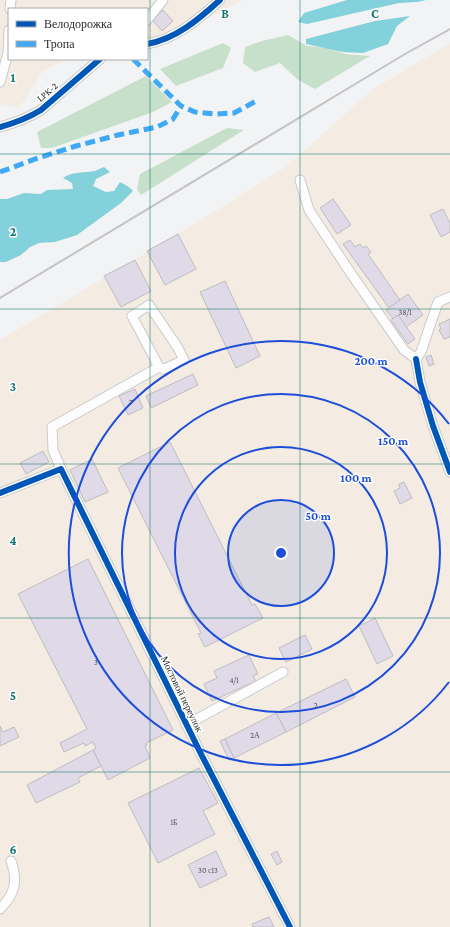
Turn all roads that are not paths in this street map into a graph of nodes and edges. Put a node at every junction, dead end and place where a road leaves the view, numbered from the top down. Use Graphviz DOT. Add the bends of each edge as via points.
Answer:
graph roads {
  1 [pos="163,0"];
  2 [pos="220,0"];
  3 [pos="148,19"];
  4 [pos="148,44"];
  5 [pos="8,53"];
  6 [pos="99,60"];
  7 [pos="0,82"];
  8 [pos="0,127"];
  9 [pos="300,180"];
  10 [pos="450,297"];
  11 [pos="416,359"];
  12 [pos="159,367"];
  13 [pos="60,469"];
  14 [pos="450,472"];
  15 [pos="0,493"];
  16 [pos="283,672"];
  17 [pos="186,725"];
  18 [pos="12,860"];
  19 [pos="0,909"];
  20 [pos="290,927"];
  1 -- 3 [label="street"];
  2 -- 4 [label="street" via="197,20 171,37"];
  5 -- 7 [label="street"];
  6 -- 8 [label="street, LPK-2" via="41,110 32,116"];
  9 -- 11 [label="street" via="310,210 350,272 404,350"];
  10 -- 11 [label="street" via="438,302 421,352"];
  11 -- 14 [label="street" via="430,419"];
  12 -- 12 [label="street" via="164,369 184,360 149,305 132,316"];
  12 -- 13 [label="street, Мостовой переулок" via="52,427 53,450"];
  13 -- 15 [label="street"];
  13 -- 17 [label="street, Мостовой переулок"];
  16 -- 17 [label="street"];
  17 -- 20 [label="street, Мостовой переулок"];
  18 -- 19 [label="street" via="14,886 12,894"];
}
